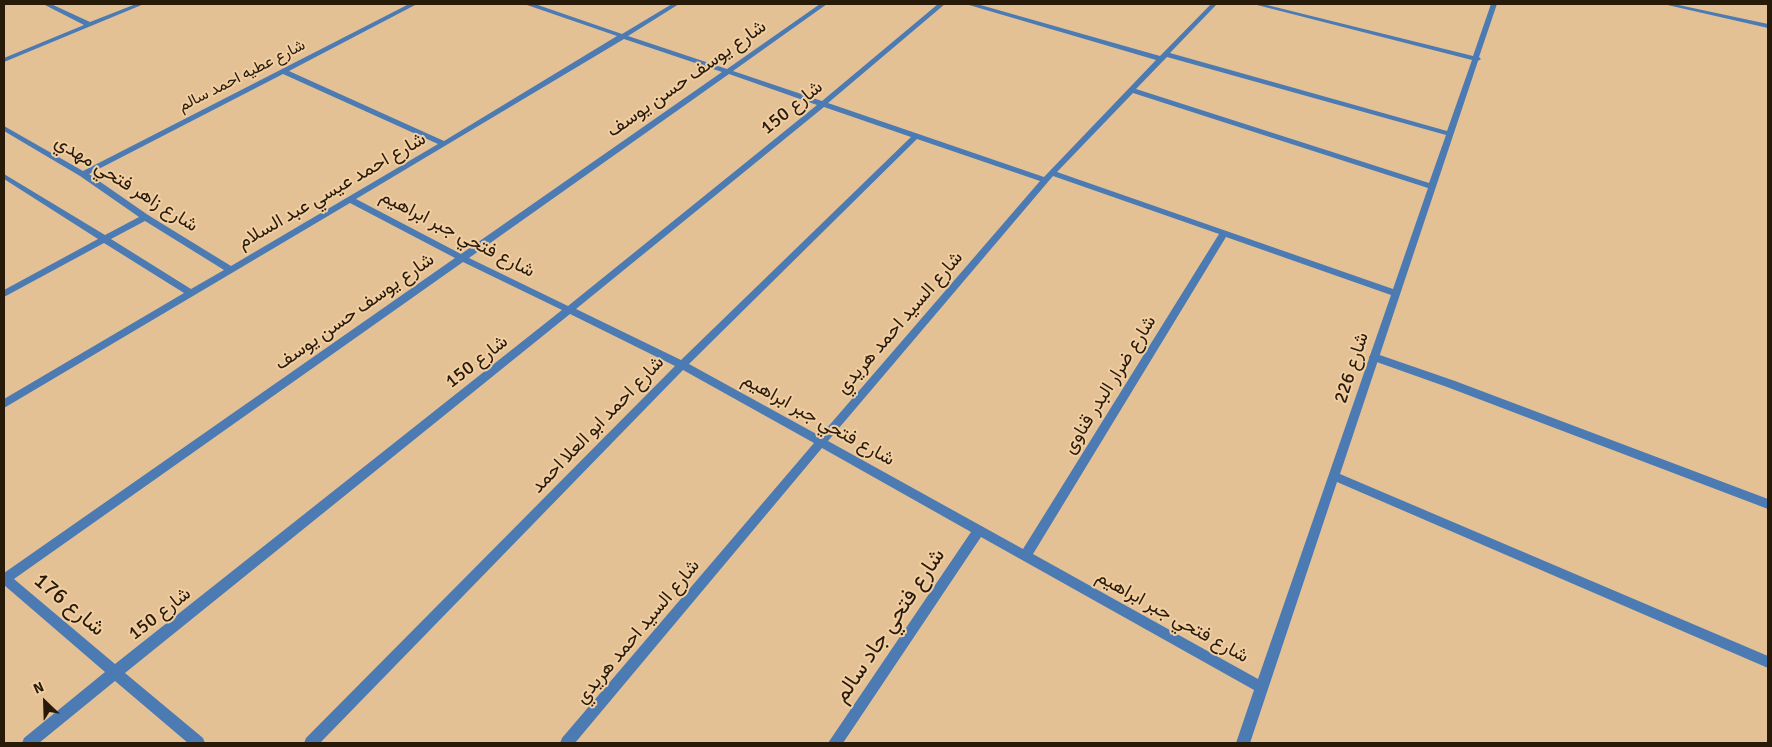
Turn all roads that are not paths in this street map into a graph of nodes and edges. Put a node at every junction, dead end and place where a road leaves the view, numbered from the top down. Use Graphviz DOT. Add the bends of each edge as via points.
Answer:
graph roads {
  1 [pos="46,4"];
  2 [pos="141,4"];
  3 [pos="414,4"];
  4 [pos="529,4"];
  5 [pos="676,4"];
  6 [pos="824,4"];
  7 [pos="942,4"];
  8 [pos="971,4"];
  9 [pos="1214,4"];
  10 [pos="1256,4"];
  11 [pos="1494,4"];
  12 [pos="1666,4"];
  13 [pos="90,25"];
  14 [pos="1768,26"];
  15 [pos="622,37"];
  16 [pos="1163,56"];
  17 [pos="1477,59"];
  18 [pos="4,60"];
  19 [pos="283,71"];
  20 [pos="727,72"];
  21 [pos="1132,90"];
  22 [pos="824,105"];
  23 [pos="4,128"];
  24 [pos="1450,134"];
  25 [pos="916,136"];
  26 [pos="444,144"];
  27 [pos="83,174"];
  28 [pos="4,176"];
  29 [pos="1049,177"];
  30 [pos="1431,186"];
  31 [pos="349,199"];
  32 [pos="145,217"];
  33 [pos="1224,233"];
  34 [pos="104,239"];
  35 [pos="462,258"];
  36 [pos="230,269"];
  37 [pos="190,293"];
  38 [pos="1395,293"];
  39 [pos="4,294"];
  40 [pos="570,310"];
  41 [pos="1374,357"];
  42 [pos="682,365"];
  43 [pos="4,404"];
  44 [pos="821,442"];
  45 [pos="1334,476"];
  46 [pos="1768,504"];
  47 [pos="979,530"];
  48 [pos="1025,556"];
  49 [pos="5,578"];
  50 [pos="1768,662"];
  51 [pos="115,672"];
  52 [pos="1262,687"];
  53 [pos="29,743"];
  54 [pos="198,743"];
  55 [pos="310,743"];
  56 [pos="567,743"];
  57 [pos="835,743"];
  58 [pos="1243,743"];
  1 -- 13 [label="street"];
  2 -- 13 [label="street"];
  3 -- 19 [label="street, شارع عطيه احمد سالم"];
  4 -- 15 [label="street"];
  5 -- 15 [label="street, شارع احمد عيسي عبد السلام"];
  6 -- 20 [label="street, شارع يوسف حسن يوسف"];
  7 -- 22 [label="street, شارع 150"];
  8 -- 16 [label="street"];
  9 -- 16 [label="street, شارع السيد احمد هريدي"];
  10 -- 17 [label="street"];
  11 -- 17 [label="street, شارع 226"];
  12 -- 14 [label="street"];
  13 -- 18 [label="street"];
  15 -- 20 [label="street"];
  15 -- 26 [label="street, شارع احمد عيسي عبد السلام"];
  16 -- 21 [label="street, شارع السيد احمد هريدي"];
  16 -- 24 [label="street"];
  17 -- 24 [label="street, شارع 226"];
  19 -- 26 [label="street"];
  19 -- 27 [label="street, شارع عطيه احمد سالم"];
  20 -- 22 [label="street"];
  20 -- 35 [label="street, شارع يوسف حسن يوسف"];
  21 -- 29 [label="street, شارع السيد احمد هريدي"];
  21 -- 30 [label="street"];
  22 -- 25 [label="street"];
  22 -- 40 [label="street, شارع 150"];
  23 -- 27 [label="street, شارع زاهر فتحي مهدي"];
  24 -- 30 [label="street, شارع 226"];
  25 -- 29 [label="street"];
  25 -- 42 [label="street, شارع احمد ابو العلا احمد"];
  26 -- 31 [label="street, شارع احمد عيسي عبد السلام"];
  27 -- 32 [label="street, شارع زاهر فتحي مهدي"];
  28 -- 34 [label="street"];
  29 -- 33 [label="street"];
  29 -- 44 [label="street, شارع السيد احمد هريدي"];
  30 -- 38 [label="street, شارع 226"];
  31 -- 35 [label="street, شارع فتحي جبر ابراهيم"];
  31 -- 36 [label="street, شارع احمد عيسي عبد السلام"];
  32 -- 34 [label="street"];
  32 -- 36 [label="street, شارع زاهر فتحي مهدي"];
  33 -- 38 [label="street"];
  33 -- 48 [label="street, شارع ضرار البدر قناوى"];
  34 -- 37 [label="street"];
  34 -- 39 [label="street"];
  35 -- 40 [label="street, شارع فتحي جبر ابراهيم"];
  35 -- 49 [label="street, شارع يوسف حسن يوسف"];
  36 -- 37 [label="street, شارع احمد عيسي عبد السلام"];
  37 -- 43 [label="street, شارع احمد عيسي عبد السلام"];
  38 -- 41 [label="street, شارع 226"];
  40 -- 42 [label="street, شارع فتحي جبر ابراهيم"];
  40 -- 51 [label="street, شارع 150"];
  41 -- 45 [label="street, شارع 226"];
  41 -- 46 [label="street"];
  42 -- 44 [label="street, شارع فتحي جبر ابراهيم"];
  42 -- 55 [label="street, شارع احمد ابو العلا احمد"];
  44 -- 47 [label="street, شارع فتحي جبر ابراهيم"];
  44 -- 56 [label="street, شارع السيد احمد هريدي"];
  45 -- 50 [label="street"];
  45 -- 52 [label="street, شارع 226"];
  47 -- 48 [label="street, شارع فتحي جبر ابراهيم"];
  47 -- 57 [label="street, شارع فتحي جاد سالم"];
  48 -- 52 [label="street, شارع فتحي جبر ابراهيم"];
  49 -- 51 [label="street, شارع 176"];
  51 -- 53 [label="street, شارع 150"];
  51 -- 54 [label="street, شارع 176"];
  52 -- 58 [label="street, شارع 226"];
}
